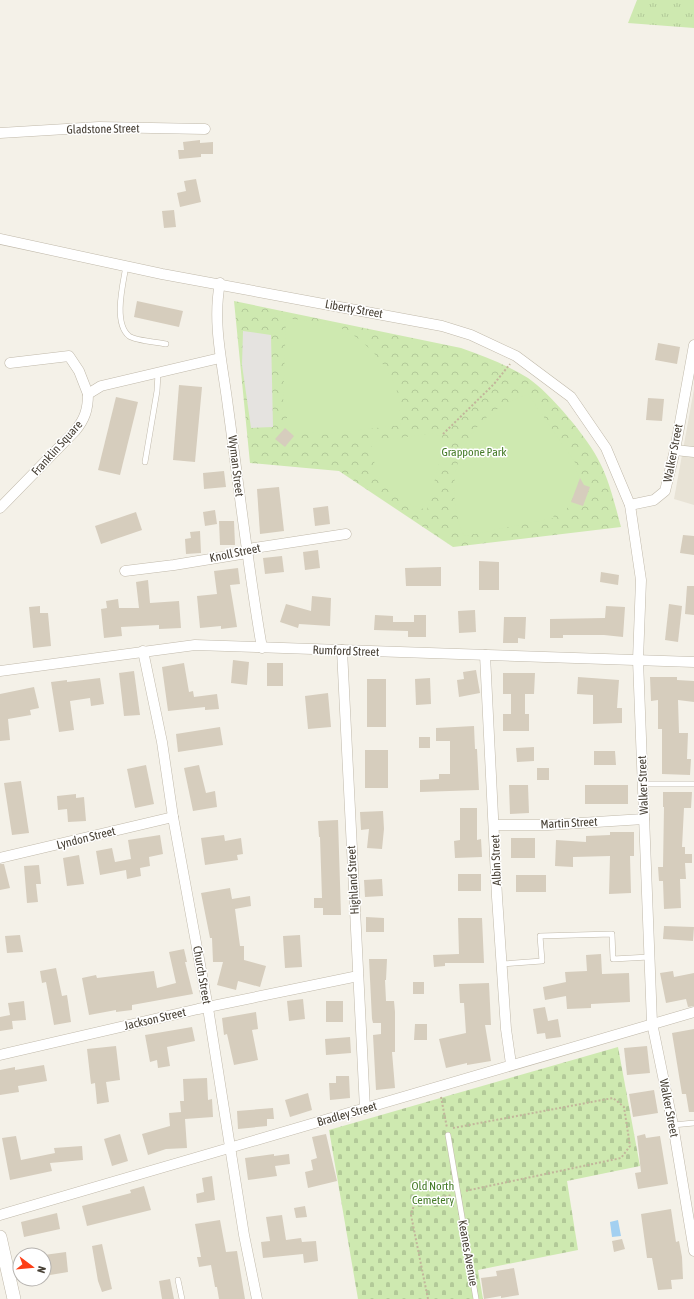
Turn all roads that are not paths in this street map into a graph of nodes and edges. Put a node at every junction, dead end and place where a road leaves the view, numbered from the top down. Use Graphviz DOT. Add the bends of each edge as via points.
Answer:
graph roads {
  1 [pos="205,129"];
  2 [pos="0,133"];
  3 [pos="0,239"];
  4 [pos="126,266"];
  5 [pos="220,283"];
  6 [pos="166,344"];
  7 [pos="694,345"];
  8 [pos="220,358"];
  9 [pos="10,363"];
  10 [pos="158,373"];
  11 [pos="88,394"];
  12 [pos="675,450"];
  13 [pos="694,452"];
  14 [pos="145,462"];
  15 [pos="630,505"];
  16 [pos="0,508"];
  17 [pos="346,534"];
  18 [pos="247,553"];
  19 [pos="125,571"];
  20 [pos="262,648"];
  21 [pos="342,650"];
  22 [pos="142,651"];
  23 [pos="485,655"];
  24 [pos="638,660"];
  25 [pos="694,662"];
  26 [pos="0,671"];
  27 [pos="643,784"];
  28 [pos="694,784"];
  29 [pos="173,817"];
  30 [pos="644,819"];
  31 [pos="494,825"];
  32 [pos="0,858"];
  33 [pos="649,957"];
  34 [pos="502,964"];
  35 [pos="358,976"];
  36 [pos="208,1008"];
  37 [pos="694,1012"];
  38 [pos="652,1023"];
  39 [pos="0,1055"];
  40 [pos="511,1064"];
  41 [pos="365,1109"];
  42 [pos="694,1123"];
  43 [pos="673,1125"];
  44 [pos="448,1135"];
  45 [pos="230,1148"];
  46 [pos="0,1215"];
  47 [pos="0,1236"];
  48 [pos="694,1251"];
  49 [pos="178,1280"];
  50 [pos="14,1299"];
  51 [pos="182,1299"];
  52 [pos="257,1299"];
  53 [pos="476,1299"];
  1 -- 2 [label="street, Gladstone Street" via="99,127"];
  3 -- 4 [label="street, Liberty Street"];
  4 -- 5 [label="street, Liberty Street"];
  4 -- 6 [label="lane" via="119,302 124,328 129,336 134,338"];
  5 -- 8 [label="street, Wyman Street" via="217,298"];
  5 -- 15 [label="street, Liberty Street" via="442,326 471,335 516,356 571,397 606,448"];
  7 -- 12 [label="street, Walker Street"];
  8 -- 10 [label="street"];
  8 -- 18 [label="street, Wyman Street"];
  9 -- 11 [label="street" via="69,356 79,371"];
  10 -- 11 [label="street" via="101,386"];
  10 -- 14 [label="lane"];
  11 -- 16 [label="street, Franklin Square" via="84,420"];
  12 -- 13 [label="street"];
  12 -- 15 [label="street, Walker Street" via="665,491 654,500"];
  15 -- 24 [label="street, Walker Street" via="641,580"];
  17 -- 18 [label="street, Knoll Street" via="254,548"];
  18 -- 19 [label="street, Knoll Street"];
  18 -- 20 [label="street, Wyman Street"];
  20 -- 21 [label="street, Rumford Street"];
  20 -- 22 [label="street, Rumford Street" via="195,645"];
  21 -- 23 [label="street, Rumford Street"];
  21 -- 35 [label="street, Highland Street"];
  22 -- 26 [label="street, Rumford Street"];
  22 -- 29 [label="street, Church Street" via="162,742"];
  23 -- 24 [label="street, Rumford Street"];
  23 -- 31 [label="street, Albin Street"];
  24 -- 25 [label="street, Rumford Street"];
  24 -- 27 [label="street, Walker Street"];
  27 -- 28 [label="lane"];
  27 -- 30 [label="street, Walker Street"];
  29 -- 32 [label="street, Lyndon Street"];
  29 -- 36 [label="street, Church Street"];
  30 -- 31 [label="street, Martin Street" via="548,825"];
  30 -- 33 [label="street, Walker Street"];
  31 -- 34 [label="street, Albin Street"];
  33 -- 34 [label="lane" via="613,959 612,934 540,936 542,961"];
  33 -- 38 [label="street, Walker Street"];
  34 -- 40 [label="street, Albin Street"];
  35 -- 36 [label="street, Jackson Street"];
  35 -- 41 [label="street, Highland Street"];
  36 -- 39 [label="street, Jackson Street"];
  36 -- 45 [label="street, Church Street"];
  37 -- 38 [label="street, Bradley Street"];
  38 -- 40 [label="street, Bradley Street"];
  38 -- 43 [label="street, Walker Street"];
  40 -- 41 [label="street, Bradley Street"];
  41 -- 45 [label="street, Bradley Street"];
  42 -- 43 [label="lane"];
  43 -- 48 [label="street, Walker Street"];
  44 -- 53 [label="lane, Keanes Avenue"];
  45 -- 46 [label="street, Bradley Street"];
  45 -- 52 [label="street, Church Street"];
  47 -- 50 [label="street"];
  49 -- 51 [label="lane"];
}
